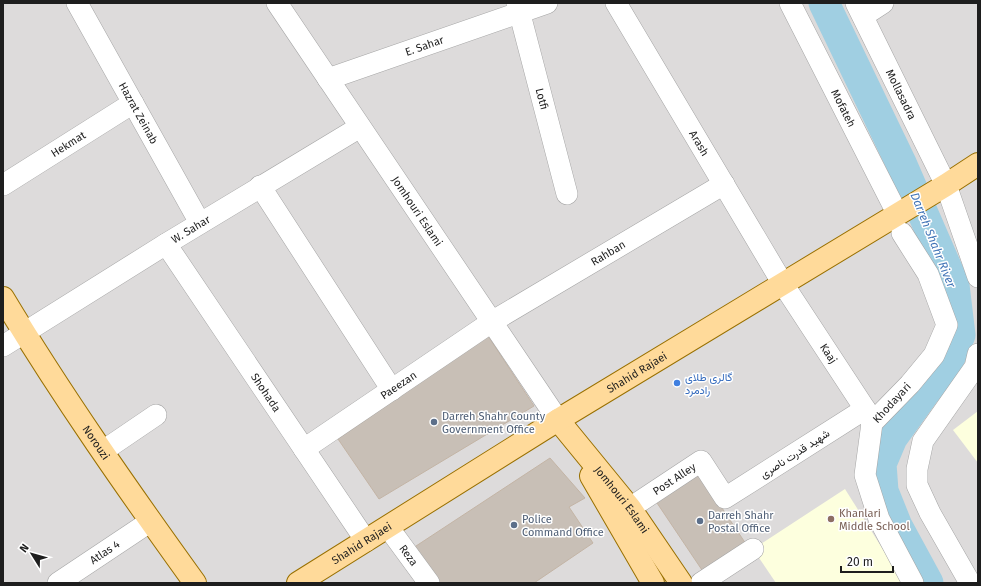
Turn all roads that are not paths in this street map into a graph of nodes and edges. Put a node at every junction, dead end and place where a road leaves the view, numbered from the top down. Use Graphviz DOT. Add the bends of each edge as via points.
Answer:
graph roads {
  1 [pos="77,3"];
  2 [pos="546,3"];
  3 [pos="616,3"];
  4 [pos="790,3"];
  5 [pos="884,3"];
  6 [pos="282,4"];
  7 [pos="518,7"];
  8 [pos="859,10"];
  9 [pos="328,79"];
  10 [pos="133,103"];
  11 [pos="360,127"];
  12 [pos="978,164"];
  13 [pos="724,184"];
  14 [pos="3,185"];
  15 [pos="946,185"];
  16 [pos="260,186"];
  17 [pos="567,194"];
  18 [pos="200,223"];
  19 [pos="900,223"];
  20 [pos="166,244"];
  21 [pos="978,276"];
  22 [pos="978,280"];
  23 [pos="783,284"];
  24 [pos="3,298"];
  25 [pos="493,321"];
  26 [pos="24,334"];
  27 [pos="3,346"];
  28 [pos="978,354"];
  29 [pos="392,390"];
  30 [pos="156,415"];
  31 [pos="869,416"];
  32 [pos="558,420"];
  33 [pos="304,449"];
  34 [pos="103,451"];
  35 [pos="725,498"];
  36 [pos="630,508"];
  37 [pos="151,521"];
  38 [pos="388,528"];
  39 [pos="366,541"];
  40 [pos="753,549"];
  41 [pos="648,581"];
  42 [pos="58,583"];
  43 [pos="195,583"];
  44 [pos="298,583"];
  45 [pos="429,583"];
  46 [pos="681,583"];
  47 [pos="701,583"];
  48 [pos="913,583"];
  49 [pos="970,583"];
  1 -- 10 [label="street, Hazrat Zeinab"];
  2 -- 7 [label="street, E. Sahar"];
  3 -- 13 [label="street, Arash"];
  4 -- 19 [label="street, Mofateh"];
  5 -- 8 [label="street"];
  6 -- 9 [label="street, Jomhouri Eslami"];
  7 -- 9 [label="street, E. Sahar"];
  7 -- 17 [label="street, Lotfi"];
  8 -- 15 [label="street, Mollasadra"];
  9 -- 11 [label="street, Jomhouri Eslami"];
  10 -- 14 [label="street, Hekmat"];
  10 -- 18 [label="street, Hazrat Zeinab"];
  11 -- 16 [label="street, W. Sahar"];
  11 -- 25 [label="street, Jomhouri Eslami"];
  12 -- 15 [label="main road, Shahid Rajaei"];
  13 -- 23 [label="street, Arash"];
  13 -- 25 [label="street, Rahban"];
  15 -- 19 [label="main road, Shahid Rajaei"];
  15 -- 21 [label="street, Mollasadra"];
  16 -- 18 [label="street, W. Sahar"];
  16 -- 29 [label="street"];
  18 -- 20 [label="street, W. Sahar"];
  19 -- 23 [label="main road, Shahid Rajaei"];
  19 -- 31 [label="street, Khodayari" via="928,274 947,326 934,355 910,384"];
  20 -- 26 [label="street, W. Sahar"];
  20 -- 33 [label="street, Shohada"];
  21 -- 22 [label="street, Mollasadra"];
  23 -- 31 [label="street, Kaaj"];
  23 -- 32 [label="main road, Shahid Rajaei"];
  24 -- 26 [label="main road, Norouzi"];
  25 -- 29 [label="street, Paeezan"];
  25 -- 32 [label="street, Jomhouri Eslami"];
  26 -- 27 [label="street, W. Sahar"];
  26 -- 34 [label="main road, Norouzi"];
  28 -- 49 [label="street" via="975,366 923,441 917,469 917,485 930,513"];
  29 -- 33 [label="street, Paeezan"];
  30 -- 34 [label="street"];
  31 -- 35 [label="street, شهید قدرت ناصری"];
  31 -- 48 [label="street, Khodayari" via="865,475 879,520"];
  32 -- 36 [label="main road, Jomhouri Eslami"];
  32 -- 38 [label="main road, Shahid Rajaei"];
  32 -- 41 [label="main road, Jomhouri Eslami"];
  33 -- 39 [label="street, Shohada"];
  34 -- 37 [label="main road, Norouzi"];
  35 -- 36 [label="street, Post Alley" via="701,462"];
  36 -- 46 [label="main road, Jomhouri Eslami"];
  37 -- 42 [label="street, Atlas 4"];
  37 -- 43 [label="main road, Norouzi"];
  38 -- 39 [label="main road, Shahid Rajaei"];
  38 -- 45 [label="street, Reza"];
  39 -- 44 [label="main road, Shahid Rajaei"];
  40 -- 47 [label="street"];
}
